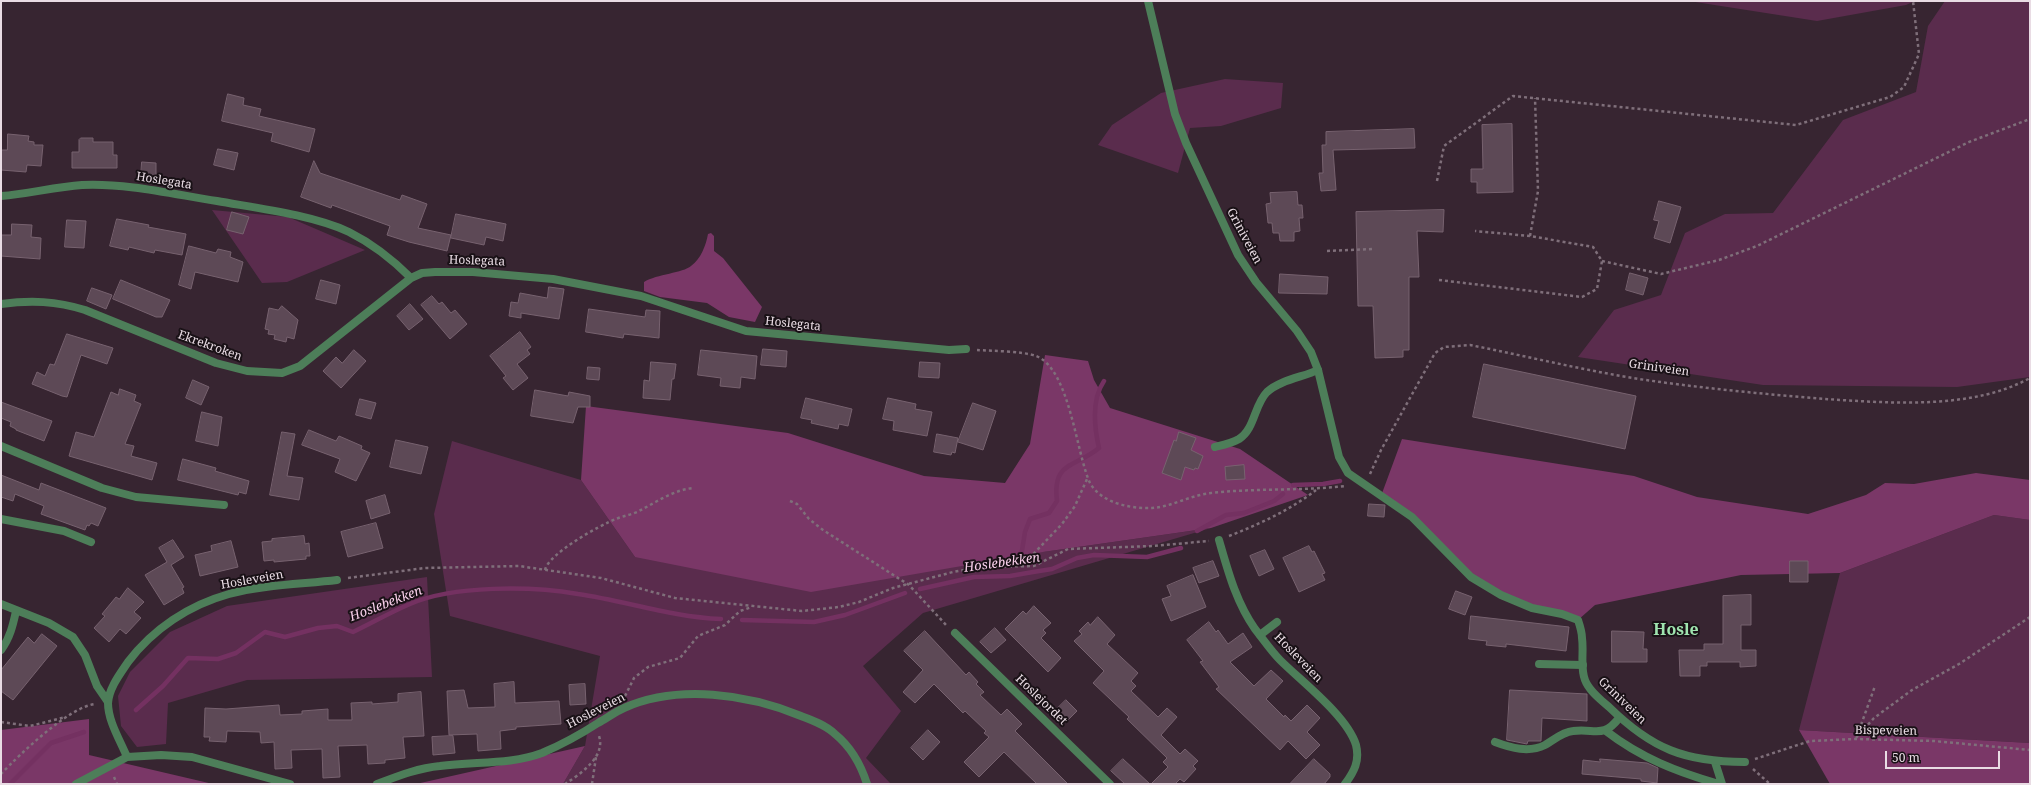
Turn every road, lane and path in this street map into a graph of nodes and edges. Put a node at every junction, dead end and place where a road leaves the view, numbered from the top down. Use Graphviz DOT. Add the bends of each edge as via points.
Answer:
graph roads {
  1 [pos="1148,1"];
  2 [pos="1913,1"];
  3 [pos="1535,98"];
  4 [pos="2030,119"];
  5 [pos="1438,181"];
  6 [pos="1,196"];
  7 [pos="1475,231"];
  8 [pos="1530,236"];
  9 [pos="1373,249"];
  10 [pos="1327,251"];
  11 [pos="1602,260"];
  12 [pos="411,278"];
  13 [pos="1439,280"];
  14 [pos="1,304"];
  15 [pos="966,349"];
  16 [pos="1318,370"];
  17 [pos="2030,378"];
  18 [pos="1,446"];
  19 [pos="1215,448"];
  20 [pos="1088,478"];
  21 [pos="1362,484"];
  22 [pos="693,488"];
  23 [pos="1316,489"];
  24 [pos="790,501"];
  25 [pos="224,505"];
  26 [pos="1,519"];
  27 [pos="1219,540"];
  28 [pos="91,542"];
  29 [pos="1021,567"];
  30 [pos="545,570"];
  31 [pos="337,580"];
  32 [pos="909,585"];
  33 [pos="1,604"];
  34 [pos="752,606"];
  35 [pos="16,611"];
  36 [pos="2030,617"];
  37 [pos="1277,622"];
  38 [pos="955,633"];
  39 [pos="1260,635"];
  40 [pos="1,650"];
  41 [pos="1539,664"];
  42 [pos="1583,665"];
  43 [pos="1875,686"];
  44 [pos="108,702"];
  45 [pos="624,708"];
  46 [pos="66,717"];
  47 [pos="1619,718"];
  48 [pos="1,722"];
  49 [pos="596,725"];
  50 [pos="1606,731"];
  51 [pos="1856,739"];
  52 [pos="1495,742"];
  53 [pos="2030,750"];
  54 [pos="127,757"];
  55 [pos="596,757"];
  56 [pos="1715,762"];
  57 [pos="1745,762"];
  58 [pos="1,774"];
  59 [pos="76,784"];
  60 [pos="290,784"];
  61 [pos="377,784"];
  62 [pos="565,784"];
  63 [pos="592,784"];
  64 [pos="867,784"];
  65 [pos="1110,784"];
  66 [pos="1345,784"];
  67 [pos="1720,784"];
  68 [pos="1770,784"];
  1 -- 16 [label="street, Griniveien" via="1175,114 1199,171 1238,255 1256,282 1297,331 1311,352"];
  2 -- 3 [label="path" via="1919,54 1904,87 1890,97 1796,125"];
  3 -- 5 [label="path" via="1513,96 1444,146"];
  3 -- 8 [label="path" via="1538,191"];
  4 -- 11 [label="path" via="1969,142 1757,246 1719,260 1661,274"];
  6 -- 12 [label="street, Hoslegata" via="82,185 115,186 264,209 347,231 393,259"];
  7 -- 8 [label="path"];
  8 -- 11 [label="path" via="1593,247"];
  9 -- 10 [label="path"];
  11 -- 13 [label="path" via="1597,289 1582,297"];
  12 -- 14 [label="street, Ekrekroken" via="300,366 282,373 247,371 216,363 62,303 22,301"];
  12 -- 15 [label="street, Hoslegata" via="422,273 473,272 553,280 641,296 746,331 941,349"];
  15 -- 20 [label="path" via="1034,355 1043,360 1053,372 1065,395"];
  16 -- 19 [label="street" via="1268,391 1244,435"];
  16 -- 21 [label="street, Griniveien" via="1339,457 1348,473"];
  17 -- 21 [label="path, Griniveien" via="2014,387 1957,402 1864,402 1768,395 1638,378 1470,345 1444,347 1435,353 1369,476"];
  18 -- 25 [label="street" via="102,488 136,497"];
  20 -- 23 [label="path" via="1094,491 1113,502 1126,506 1153,508 1209,493 1235,490"];
  20 -- 29 [label="path" via="1075,506 1062,524"];
  21 -- 23 [label="path"];
  21 -- 42 [label="street, Griniveien" via="1412,517 1471,577 1501,595 1532,608 1578,620 1582,637"];
  22 -- 30 [label="path" via="682,489 635,513 602,525 562,551 546,564"];
  23 -- 27 [label="path" via="1299,503 1259,524"];
  24 -- 32 [label="path" via="797,504 809,519 824,530"];
  26 -- 28 [label="street" via="64,531"];
  27 -- 29 [label="path" via="1153,546 1068,549 1034,566"];
  27 -- 39 [label="street, Hosleveien" via="1234,593"];
  29 -- 32 [label="path" via="982,567 952,572"];
  30 -- 31 [label="path" via="519,566 425,568"];
  30 -- 34 [label="path" via="601,578 675,598"];
  31 -- 44 [label="street, Hosleveien" via="229,594 197,606 165,625 137,651 114,685"];
  32 -- 34 [label="path" via="839,607 802,611"];
  32 -- 38 [label="path"];
  33 -- 35 [label="street"];
  34 -- 45 [label="path" via="740,611 725,625 698,636 680,658 648,667 634,678 624,699"];
  35 -- 40 [label="street" via="12,630"];
  35 -- 44 [label="street" via="49,623 73,638 85,655 96,686"];
  36 -- 51 [label="path" via="1960,664 1912,690 1874,718"];
  37 -- 39 [label="street"];
  38 -- 65 [label="street, Hoslejordet"];
  39 -- 66 [label="street, Hosleveien" via="1279,659 1349,729 1356,746 1357,758 1354,771"];
  41 -- 42 [label="street"];
  42 -- 47 [label="street, Griniveien" via="1584,680"];
  43 -- 51 [label="path"];
  44 -- 46 [label="path" via="88,705"];
  44 -- 54 [label="street" via="112,723"];
  45 -- 49 [label="street, Hosleveien"];
  45 -- 64 [label="street, Hosleveien" via="658,698 690,694 751,699 780,707 834,732 851,750"];
  46 -- 48 [label="path" via="30,726"];
  46 -- 58 [label="path"];
  47 -- 50 [label="street"];
  47 -- 56 [label="street, Griniveien" via="1657,745 1682,755"];
  49 -- 55 [label="path" via="601,741"];
  49 -- 61 [label="street, Hosleveien" via="542,753 509,761 417,769"];
  50 -- 52 [label="street" via="1572,731 1533,749 1512,749"];
  50 -- 67 [label="street" via="1634,751 1682,773"];
  51 -- 53 [label="path, Bispeveien" via="1934,741"];
  51 -- 57 [label="path, Bispeveien" via="1810,741"];
  54 -- 59 [label="street"];
  54 -- 60 [label="street" via="192,757"];
  55 -- 62 [label="path" via="580,774"];
  55 -- 63 [label="path"];
  56 -- 57 [label="street, Griniveien"];
  56 -- 67 [label="street"];
  57 -- 68 [label="path"];
}
